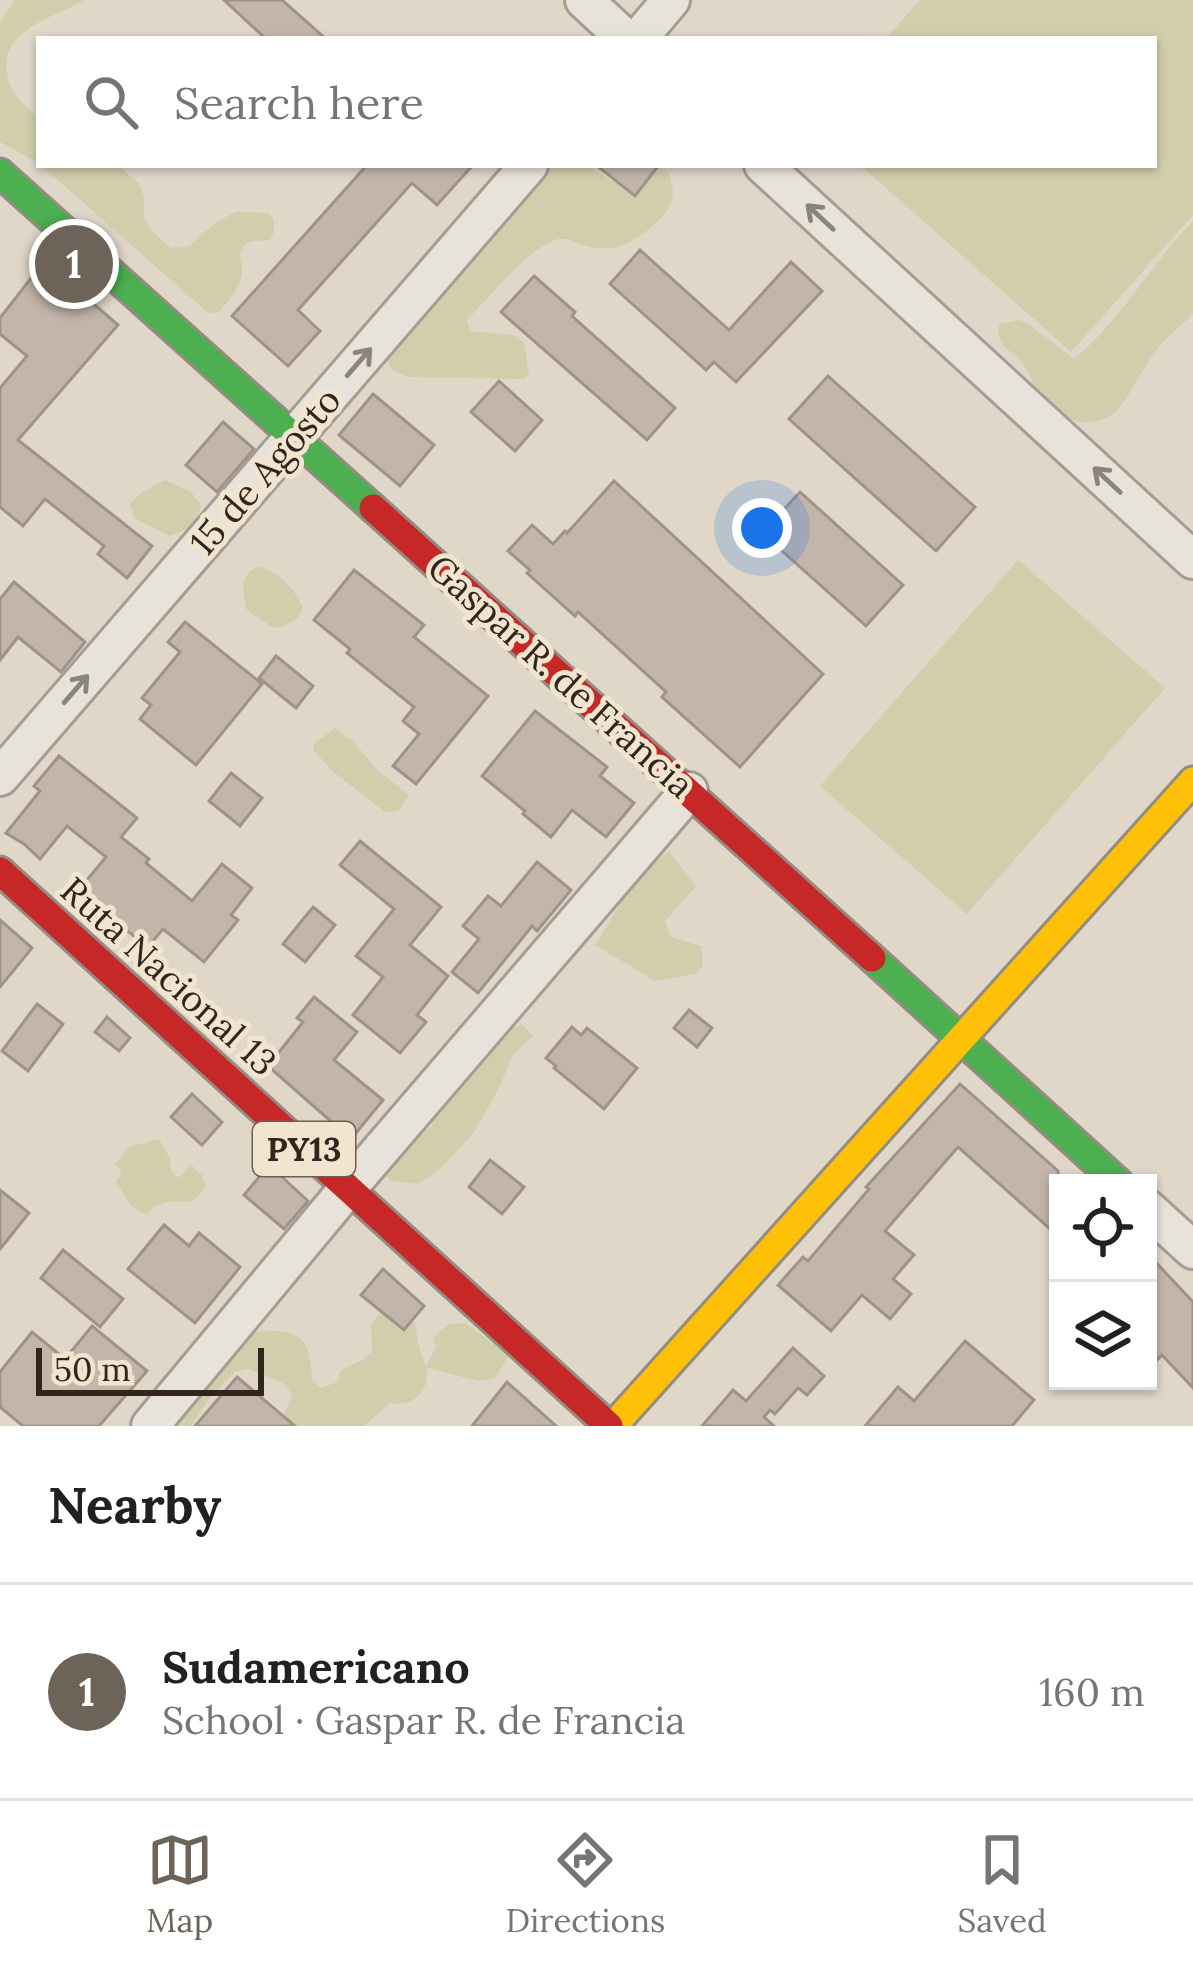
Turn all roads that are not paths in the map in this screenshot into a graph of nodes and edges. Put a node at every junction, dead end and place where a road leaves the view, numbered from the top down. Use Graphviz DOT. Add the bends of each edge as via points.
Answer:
graph roads {
  1 [pos="584,0"];
  2 [pos="671,0"];
  3 [pos="623,36"];
  4 [pos="641,36"];
  5 [pos="526,168"];
  6 [pos="767,168"];
  7 [pos="0,173"];
  8 [pos="295,436"];
  9 [pos="1193,560"];
  10 [pos="0,777"];
  11 [pos="1193,781"];
  12 [pos="689,791"];
  13 [pos="0,871"];
  14 [pos="961,1040"];
  15 [pos="1109,1174"];
  16 [pos="348,1188"];
  17 [pos="1157,1217"];
  18 [pos="1193,1250"];
  19 [pos="150,1426"];
  20 [pos="611,1426"];
  1 -- 3 [label="street"];
  2 -- 4 [label="street"];
  8 -- 5 [label="street, 15 de Agosto, one-way"];
  9 -- 6 [label="street, one-way"];
  7 -- 8 [label="main road, Gaspar R. de Francia"];
  10 -- 8 [label="street, 15 de Agosto, one-way"];
  8 -- 12 [label="main road, Gaspar R. de Francia"];
  11 -- 14 [label="main road"];
  12 -- 14 [label="main road, Gaspar R. de Francia"];
  12 -- 16 [label="street"];
  13 -- 16 [label="main road, Ruta Nacional 13 / PY13"];
  14 -- 15 [label="main road, Gaspar R. de Francia"];
  14 -- 20 [label="main road"];
  16 -- 19 [label="street"];
  16 -- 20 [label="main road, Ruta Nacional 13 / PY13"];
  17 -- 18 [label="street"];
}
